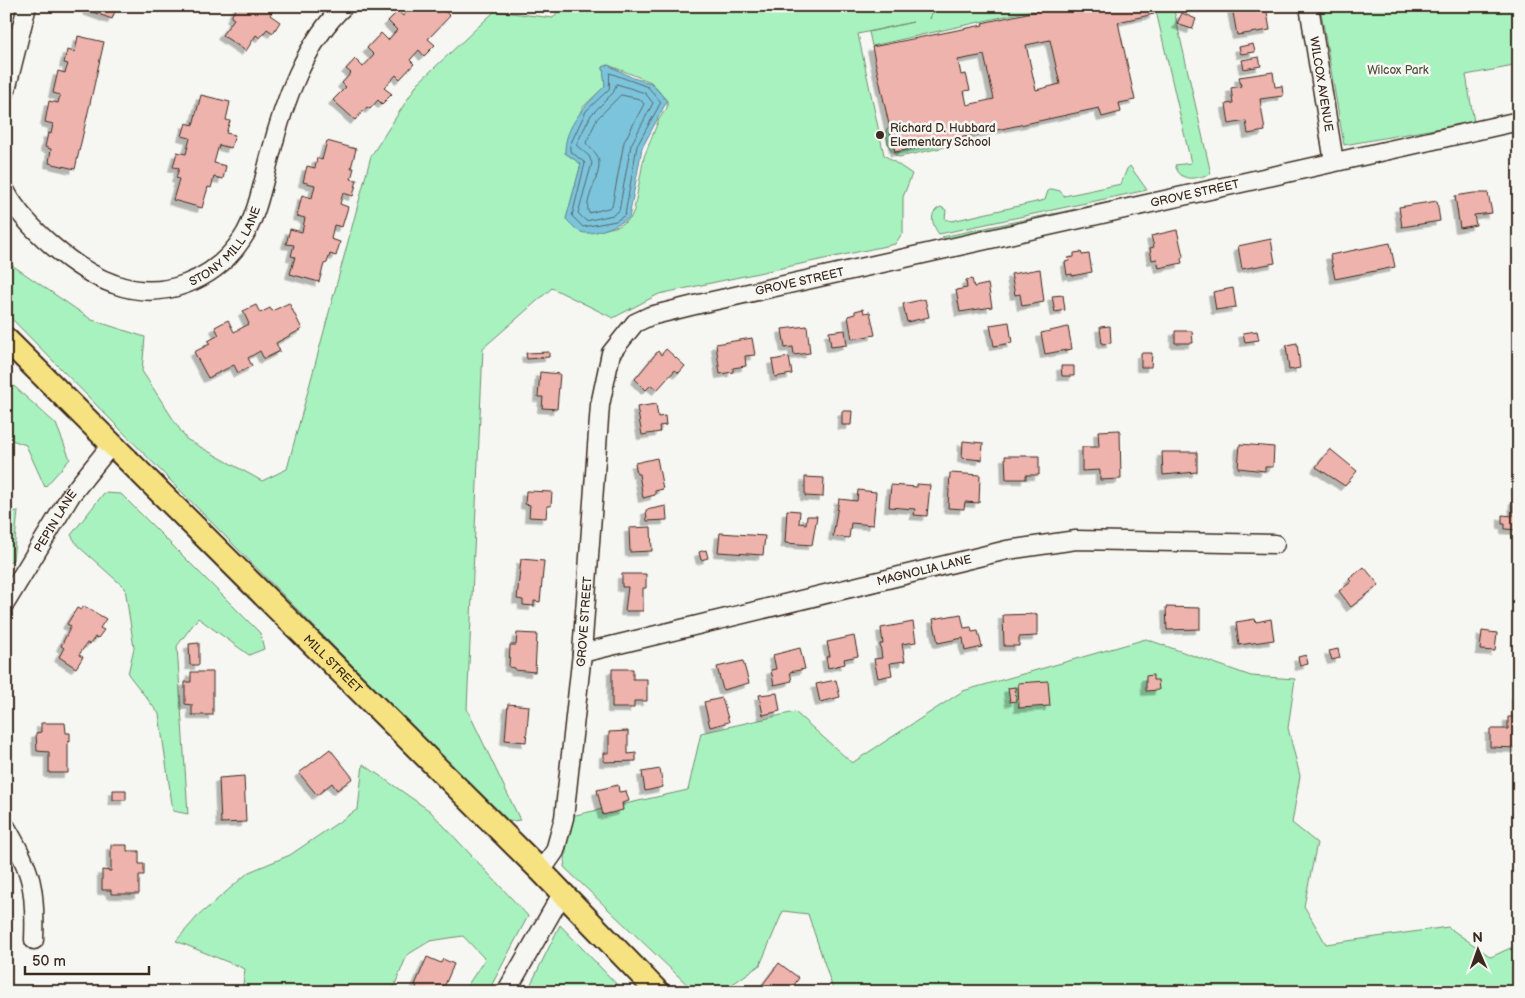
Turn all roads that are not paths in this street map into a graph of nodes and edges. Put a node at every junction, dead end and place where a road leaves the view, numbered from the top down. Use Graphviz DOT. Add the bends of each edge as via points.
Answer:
graph roads {
  1 [pos="27,6"];
  2 [pos="344,6"];
  3 [pos="1309,6"];
  4 [pos="6,90"];
  5 [pos="1519,121"];
  6 [pos="1334,162"];
  7 [pos="6,192"];
  8 [pos="6,339"];
  9 [pos="111,445"];
  10 [pos="1275,544"];
  11 [pos="6,602"];
  12 [pos="582,653"];
  13 [pos="6,827"];
  14 [pos="541,872"];
  15 [pos="562,894"];
  16 [pos="34,940"];
  17 [pos="506,992"];
  18 [pos="658,992"];
  1 -- 4 [label="street"];
  2 -- 7 [label="street, STONY MILL LANE" via="329,20 302,62 243,238 216,269 191,284 162,290 129,290 96,278 50,243 14,207"];
  3 -- 6 [label="street, WILCOX AVENUE"];
  5 -- 6 [label="street, GROVE STREET"];
  6 -- 12 [label="street, GROVE STREET" via="699,304 635,323 611,353 600,405"];
  8 -- 9 [label="main road, MILL STREET"];
  9 -- 11 [label="street, PEPIN LANE" via="71,495"];
  9 -- 14 [label="main road, MILL STREET"];
  10 -- 12 [label="street, MAGNOLIA LANE" via="1076,540 1007,550"];
  12 -- 14 [label="street, GROVE STREET" via="564,818 555,852"];
  13 -- 16 [label="street" via="25,860 32,887"];
  14 -- 15 [label="main road, MILL STREET"];
  15 -- 17 [label="street"];
  15 -- 18 [label="main road, MILL STREET"];
}
